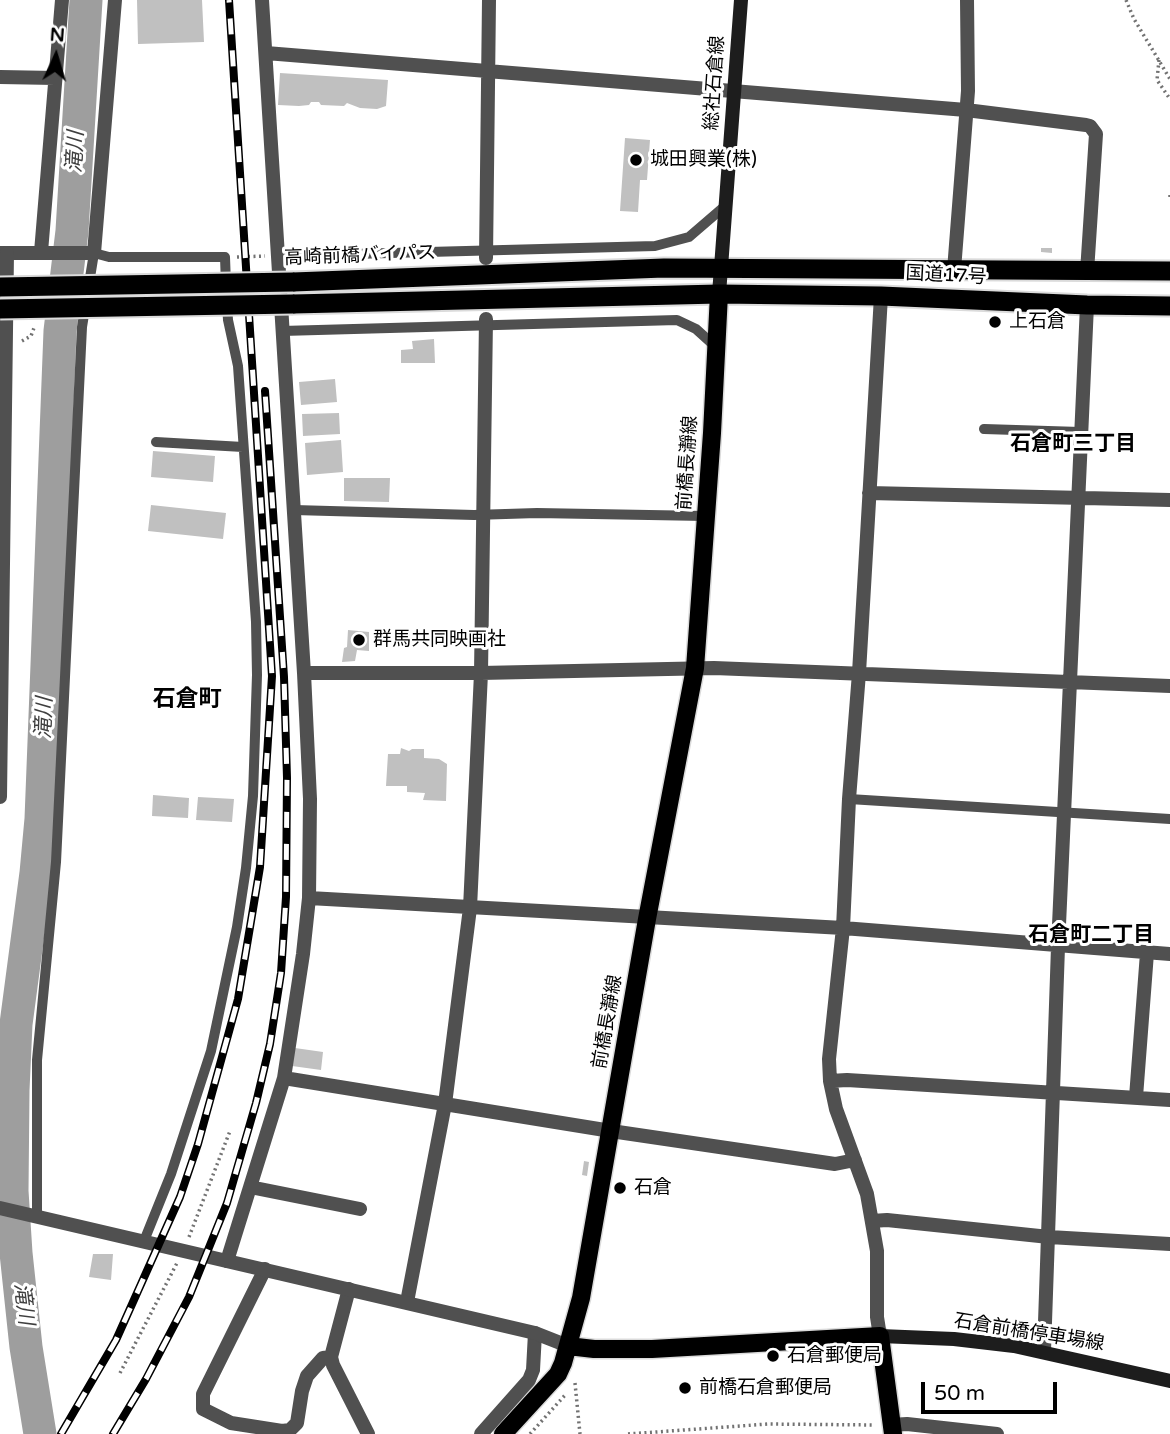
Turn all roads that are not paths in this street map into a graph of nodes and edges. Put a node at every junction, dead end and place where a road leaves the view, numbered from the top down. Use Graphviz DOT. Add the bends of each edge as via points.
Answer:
graph roads {
  1 [pos="61,0"];
  2 [pos="115,0"];
  3 [pos="262,0"];
  4 [pos="489,0"];
  5 [pos="741,0"];
  6 [pos="967,0"];
  7 [pos="266,53"];
  8 [pos="489,70"];
  9 [pos="0,77"];
  10 [pos="55,78"];
  11 [pos="734,91"];
  12 [pos="966,110"];
  13 [pos="725,206"];
  14 [pos="4,253"];
  15 [pos="45,253"];
  16 [pos="90,253"];
  17 [pos="486,253"];
  18 [pos="277,256"];
  19 [pos="721,268"];
  20 [pos="954,270"];
  21 [pos="1170,271"];
  22 [pos="1087,272"];
  23 [pos="0,286"];
  24 [pos="719,294"];
  25 [pos="881,296"];
  26 [pos="1087,305"];
  27 [pos="1170,306"];
  28 [pos="0,309"];
  29 [pos="486,322"];
  30 [pos="282,331"];
  31 [pos="717,348"];
  32 [pos="3,368"];
  33 [pos="984,429"];
  34 [pos="1080,432"];
  35 [pos="156,442"];
  36 [pos="243,447"];
  37 [pos="869,493"];
  38 [pos="1078,498"];
  39 [pos="1170,500"];
  40 [pos="294,510"];
  41 [pos="483,515"];
  42 [pos="705,516"];
  43 [pos="0,667"];
  44 [pos="695,668"];
  45 [pos="304,673"];
  46 [pos="481,673"];
  47 [pos="859,673"];
  48 [pos="1071,681"];
  49 [pos="1170,686"];
  50 [pos="0,797"];
  51 [pos="849,799"];
  52 [pos="1065,814"];
  53 [pos="1170,820"];
  54 [pos="309,898"];
  55 [pos="470,908"];
  56 [pos="647,919"];
  57 [pos="843,928"];
  58 [pos="1058,947"];
  59 [pos="1146,953"];
  60 [pos="1170,954"];
  61 [pos="284,1078"];
  62 [pos="830,1081"];
  63 [pos="1054,1093"];
  64 [pos="1136,1097"];
  65 [pos="1170,1100"];
  66 [pos="445,1104"];
  67 [pos="611,1131"];
  68 [pos="855,1160"];
  69 [pos="250,1187"];
  70 [pos="0,1209"];
  71 [pos="360,1209"];
  72 [pos="37,1217"];
  73 [pos="872,1221"];
  74 [pos="1049,1237"];
  75 [pos="144,1241"];
  76 [pos="1170,1244"];
  77 [pos="227,1261"];
  78 [pos="265,1269"];
  79 [pos="349,1289"];
  80 [pos="407,1303"];
  81 [pos="535,1333"];
  82 [pos="880,1336"];
  83 [pos="568,1346"];
  84 [pos="1044,1351"];
  85 [pos="331,1357"];
  86 [pos="1170,1381"];
  87 [pos="229,1428"];
  88 [pos="892,1429"];
  89 [pos="368,1434"];
  90 [pos="481,1434"];
  91 [pos="503,1434"];
  92 [pos="997,1434"];
  1 -- 10 [label="street"];
  2 -- 16 [label="street"];
  3 -- 7 [label="street"];
  4 -- 8 [label="street"];
  5 -- 11 [label="main road, 総社石倉線"];
  6 -- 12 [label="street"];
  7 -- 8 [label="street"];
  7 -- 18 [label="street"];
  8 -- 11 [label="street"];
  8 -- 17 [label="street"];
  9 -- 10 [label="street"];
  10 -- 15 [label="street"];
  11 -- 12 [label="street"];
  11 -- 13 [label="main road, 総社石倉線"];
  12 -- 20 [label="street"];
  12 -- 22 [label="street" via="1093,129"];
  13 -- 17 [label="lane" via="696,233 665,245"];
  13 -- 19 [label="main road, 総社石倉線"];
  14 -- 15 [label="street"];
  14 -- 32 [label="street"];
  15 -- 16 [label="street"];
  16 -- 36 [label="lane" via="225,257"];
  16 -- 72 [label="lane" via="82,327 56,862 37,1060"];
  17 -- 18 [label="lane"];
  18 -- 30 [label="street"];
  19 -- 20 [label="highway, 国道17号"];
  19 -- 23 [label="highway, 高崎前橋バイパス, bridge"];
  19 -- 24 [label="main road, 総社石倉線"];
  20 -- 22 [label="highway, 国道17号"];
  21 -- 22 [label="highway, 国道17号"];
  24 -- 25 [label="highway, 国道17号"];
  24 -- 28 [label="highway, bridge"];
  24 -- 31 [label="main road, 前橋長瀞線"];
  25 -- 26 [label="highway, 国道17号"];
  25 -- 37 [label="street"];
  26 -- 27 [label="highway, 国道17号"];
  26 -- 34 [label="street"];
  29 -- 30 [label="lane"];
  29 -- 31 [label="lane" via="677,320 696,329"];
  29 -- 41 [label="street"];
  30 -- 40 [label="street"];
  31 -- 42 [label="main road, 前橋長瀞線"];
  32 -- 43 [label="street"];
  33 -- 34 [label="lane"];
  34 -- 38 [label="street"];
  35 -- 36 [label="lane"];
  36 -- 75 [label="lane" via="257,675 254,796 246,868 211,1051"];
  37 -- 38 [label="street"];
  37 -- 47 [label="street"];
  38 -- 39 [label="street"];
  38 -- 48 [label="street"];
  40 -- 41 [label="lane"];
  40 -- 45 [label="street"];
  41 -- 42 [label="lane"];
  41 -- 46 [label="street"];
  42 -- 44 [label="main road, 前橋長瀞線"];
  43 -- 50 [label="street"];
  44 -- 46 [label="street"];
  44 -- 47 [label="street"];
  44 -- 56 [label="main road, 前橋長瀞線"];
  45 -- 46 [label="street"];
  45 -- 54 [label="street"];
  46 -- 55 [label="street"];
  47 -- 48 [label="street"];
  47 -- 51 [label="street"];
  48 -- 49 [label="street"];
  48 -- 52 [label="street"];
  51 -- 52 [label="lane"];
  51 -- 57 [label="street"];
  52 -- 53 [label="lane"];
  52 -- 58 [label="street"];
  54 -- 55 [label="street"];
  54 -- 61 [label="street"];
  55 -- 56 [label="street"];
  55 -- 66 [label="street"];
  56 -- 57 [label="street"];
  56 -- 67 [label="main road, 前橋長瀞線"];
  57 -- 58 [label="street"];
  57 -- 62 [label="street"];
  58 -- 59 [label="street"];
  58 -- 63 [label="street"];
  59 -- 60 [label="street"];
  59 -- 64 [label="street"];
  61 -- 66 [label="street"];
  61 -- 69 [label="street"];
  62 -- 63 [label="street"];
  62 -- 68 [label="street"];
  63 -- 64 [label="street"];
  63 -- 74 [label="street"];
  64 -- 65 [label="street"];
  66 -- 67 [label="street"];
  66 -- 80 [label="street"];
  67 -- 68 [label="street" via="835,1164"];
  67 -- 83 [label="main road, 前橋長瀞線"];
  68 -- 73 [label="street"];
  69 -- 71 [label="street"];
  69 -- 77 [label="street"];
  70 -- 72 [label="street"];
  72 -- 75 [label="street"];
  73 -- 74 [label="street"];
  73 -- 82 [label="street"];
  74 -- 76 [label="street"];
  74 -- 84 [label="street"];
  75 -- 77 [label="street"];
  77 -- 78 [label="street"];
  78 -- 79 [label="street"];
  78 -- 87 [label="street" via="202,1395 204,1409"];
  79 -- 80 [label="street"];
  79 -- 85 [label="street"];
  80 -- 81 [label="street"];
  81 -- 83 [label="street"];
  81 -- 90 [label="street" via="529,1380"];
  82 -- 83 [label="main road" via="652,1349"];
  82 -- 84 [label="main road, 石倉前橋停車場線" via="954,1339"];
  82 -- 88 [label="main road"];
  83 -- 91 [label="main road, 前橋長瀞線" via="558,1374"];
  84 -- 86 [label="main road, 石倉前橋停車場線"];
  85 -- 87 [label="street" via="323,1358 307,1376 295,1427 282,1431"];
  85 -- 89 [label="street"];
  88 -- 92 [label="street" via="906,1424"];
}
